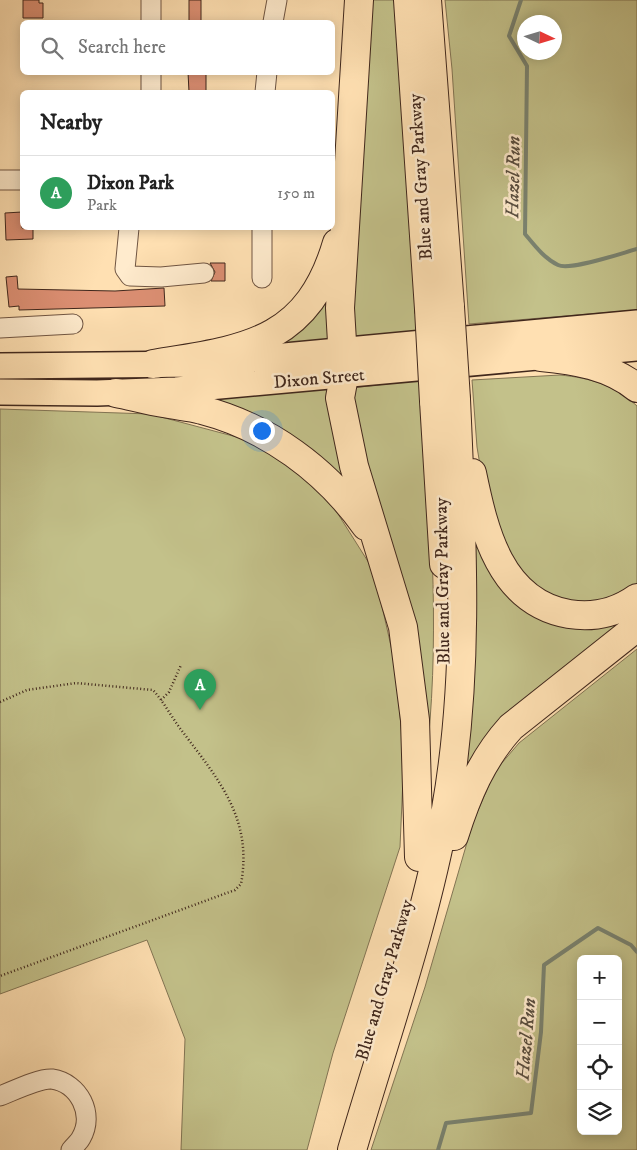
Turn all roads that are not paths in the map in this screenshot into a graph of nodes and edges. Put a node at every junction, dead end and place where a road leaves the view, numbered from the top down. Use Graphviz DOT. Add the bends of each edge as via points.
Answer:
graph roads {
  1 [pos="151,0"];
  2 [pos="276,0"];
  3 [pos="359,0"];
  4 [pos="408,0"];
  5 [pos="427,0"];
  6 [pos="151,20"];
  7 [pos="273,20"];
  8 [pos="151,75"];
  9 [pos="267,75"];
  10 [pos="151,90"];
  11 [pos="265,90"];
  12 [pos="0,180"];
  13 [pos="20,180"];
  14 [pos="345,205"];
  15 [pos="129,230"];
  16 [pos="262,230"];
  17 [pos="204,273"];
  18 [pos="262,278"];
  19 [pos="440,308"];
  20 [pos="637,323"];
  21 [pos="72,324"];
  22 [pos="0,328"];
  23 [pos="637,348"];
  24 [pos="541,357"];
  25 [pos="153,364"];
  26 [pos="343,364"];
  27 [pos="0,366"];
  28 [pos="637,388"];
  29 [pos="0,392"];
  30 [pos="116,393"];
  31 [pos="445,400"];
  32 [pos="379,545"];
  33 [pos="637,598"];
  34 [pos="637,627"];
  35 [pos="419,857"];
  36 [pos="410,958"];
  37 [pos="0,1096"];
  38 [pos="71,1150"];
  39 [pos="334,1150"];
  40 [pos="352,1150"];
  1 -- 6 [label="street"];
  2 -- 7 [label="street"];
  3 -- 14 [label="highway"];
  4 -- 19 [label="highway, Blue and Gray Parkway"];
  5 -- 19 [label="highway, Blue and Gray Parkway"];
  8 -- 10 [label="street"];
  9 -- 11 [label="street"];
  12 -- 13 [label="street"];
  14 -- 25 [label="highway" via="336,247 326,272 311,300 288,324 245,347"];
  14 -- 26 [label="highway" via="340,308"];
  15 -- 17 [label="street" via="125,269 130,276"];
  16 -- 18 [label="street"];
  19 -- 31 [label="highway, Blue and Gray Parkway, bridge"];
  20 -- 26 [label="main road, Dixon Street"];
  21 -- 22 [label="street"];
  23 -- 24 [label="main road, Dixon Street"];
  24 -- 26 [label="main road, Dixon Street"];
  24 -- 28 [label="highway" via="592,365 618,374"];
  25 -- 26 [label="main road, Dixon Street"];
  25 -- 27 [label="main road, Dixon Street"];
  26 -- 30 [label="main road, Dixon Street" via="176,390"];
  26 -- 32 [label="highway" via="340,398 347,440"];
  29 -- 30 [label="main road, Dixon Street"];
  30 -- 32 [label="highway" via="200,409 266,436 330,483"];
  31 -- 33 [label="highway" via="482,519 500,562 518,589 545,606 578,616 612,612"];
  31 -- 35 [label="highway, Blue and Gray Parkway" via="445,660 436,757"];
  31 -- 36 [label="highway, Blue and Gray Parkway" via="463,583 460,690 446,808"];
  32 -- 35 [label="highway" via="397,601 411,677"];
  34 -- 36 [label="highway" via="511,727 484,760"];
  35 -- 39 [label="highway, Blue and Gray Parkway"];
  36 -- 40 [label="highway, Blue and Gray Parkway"];
  37 -- 38 [label="street" via="50,1079 67,1084 82,1097 86,1112 81,1138"];
}
